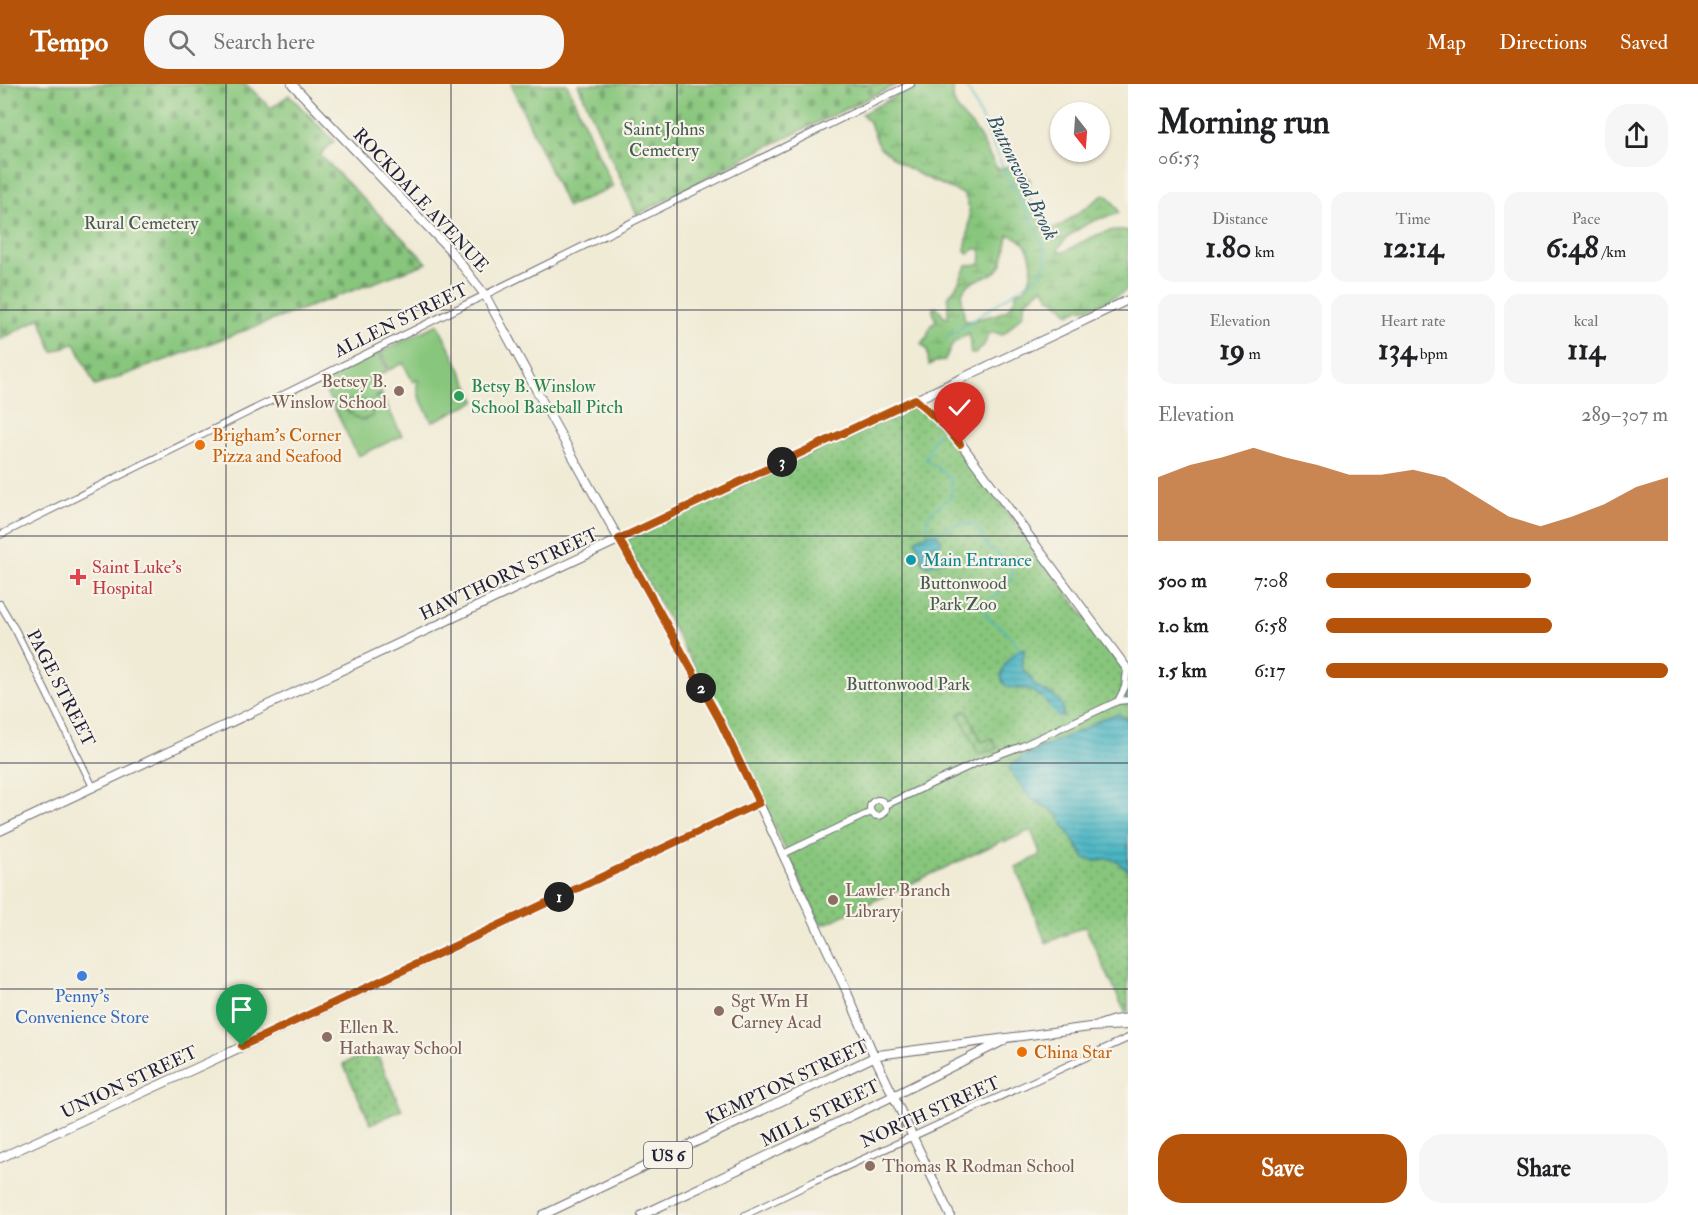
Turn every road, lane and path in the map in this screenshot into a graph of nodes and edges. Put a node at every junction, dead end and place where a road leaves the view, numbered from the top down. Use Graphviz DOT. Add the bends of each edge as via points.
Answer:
graph roads {
  1 [pos="292,84"];
  2 [pos="912,84"];
  3 [pos="486,295"];
  4 [pos="1128,300"];
  5 [pos="937,390"];
  6 [pos="915,399"];
  7 [pos="932,413"];
  8 [pos="0,535"];
  9 [pos="619,539"];
  10 [pos="0,604"];
  11 [pos="1128,670"];
  12 [pos="1128,700"];
  13 [pos="1118,701"];
  14 [pos="93,787"];
  15 [pos="759,803"];
  16 [pos="885,805"];
  17 [pos="871,812"];
  18 [pos="0,831"];
  19 [pos="783,854"];
  20 [pos="1128,1018"];
  21 [pos="1128,1025"];
  22 [pos="1095,1026"];
  23 [pos="1010,1038"];
  24 [pos="1128,1038"];
  25 [pos="875,1057"];
  26 [pos="894,1095"];
  27 [pos="913,1136"];
  28 [pos="0,1158"];
  29 [pos="543,1215"];
  30 [pos="642,1215"];
  31 [pos="745,1215"];
  32 [pos="950,1215"];
  1 -- 3 [label="main road, ROCKDALE AVENUE" via="450,250"];
  2 -- 3 [label="street, ALLEN STREET"];
  3 -- 8 [label="street, ALLEN STREET"];
  3 -- 9 [label="main road, ROCKDALE AVENUE"];
  4 -- 5 [label="main road, HAWTHORN STREET"];
  5 -- 6 [label="main road, HAWTHORN STREET"];
  5 -- 7 [label="main road" via="931,400"];
  6 -- 7 [label="main road"];
  6 -- 9 [label="main road, HAWTHORN STREET"];
  7 -- 11 [label="main road" via="956,437"];
  9 -- 14 [label="main road, HAWTHORN STREET"];
  9 -- 15 [label="main road, ROCKDALE AVENUE" via="719,719"];
  10 -- 14 [label="street, PAGE STREET"];
  11 -- 13 [label="street"];
  12 -- 13 [label="street"];
  13 -- 16 [label="street"];
  14 -- 18 [label="main road, HAWTHORN STREET"];
  15 -- 19 [label="main road, ROCKDALE AVENUE"];
  15 -- 28 [label="main road, UNION STREET"];
  16 -- 17 [label="street" via="881,816"];
  16 -- 17 [label="street" via="874,802"];
  17 -- 19 [label="street"];
  19 -- 25 [label="main road, ROCKDALE AVENUE"];
  20 -- 22 [label="main road, KEMPTON STREET / US 6"];
  21 -- 22 [label="main road, KEMPTON STREET / US 6"];
  22 -- 23 [label="main road, KEMPTON STREET / US 6"];
  23 -- 25 [label="main road, KEMPTON STREET / US 6"];
  23 -- 26 [label="main road, MILL STREET / US 6"];
  24 -- 27 [label="street, NORTH STREET"];
  25 -- 26 [label="main road, ROCKDALE AVENUE"];
  25 -- 29 [label="main road, KEMPTON STREET / US 6"];
  26 -- 27 [label="main road, ROCKDALE AVENUE"];
  26 -- 30 [label="main road, MILL STREET / US 6"];
  27 -- 31 [label="street, NORTH STREET"];
  27 -- 32 [label="main road, ROCKDALE AVENUE"];
}
